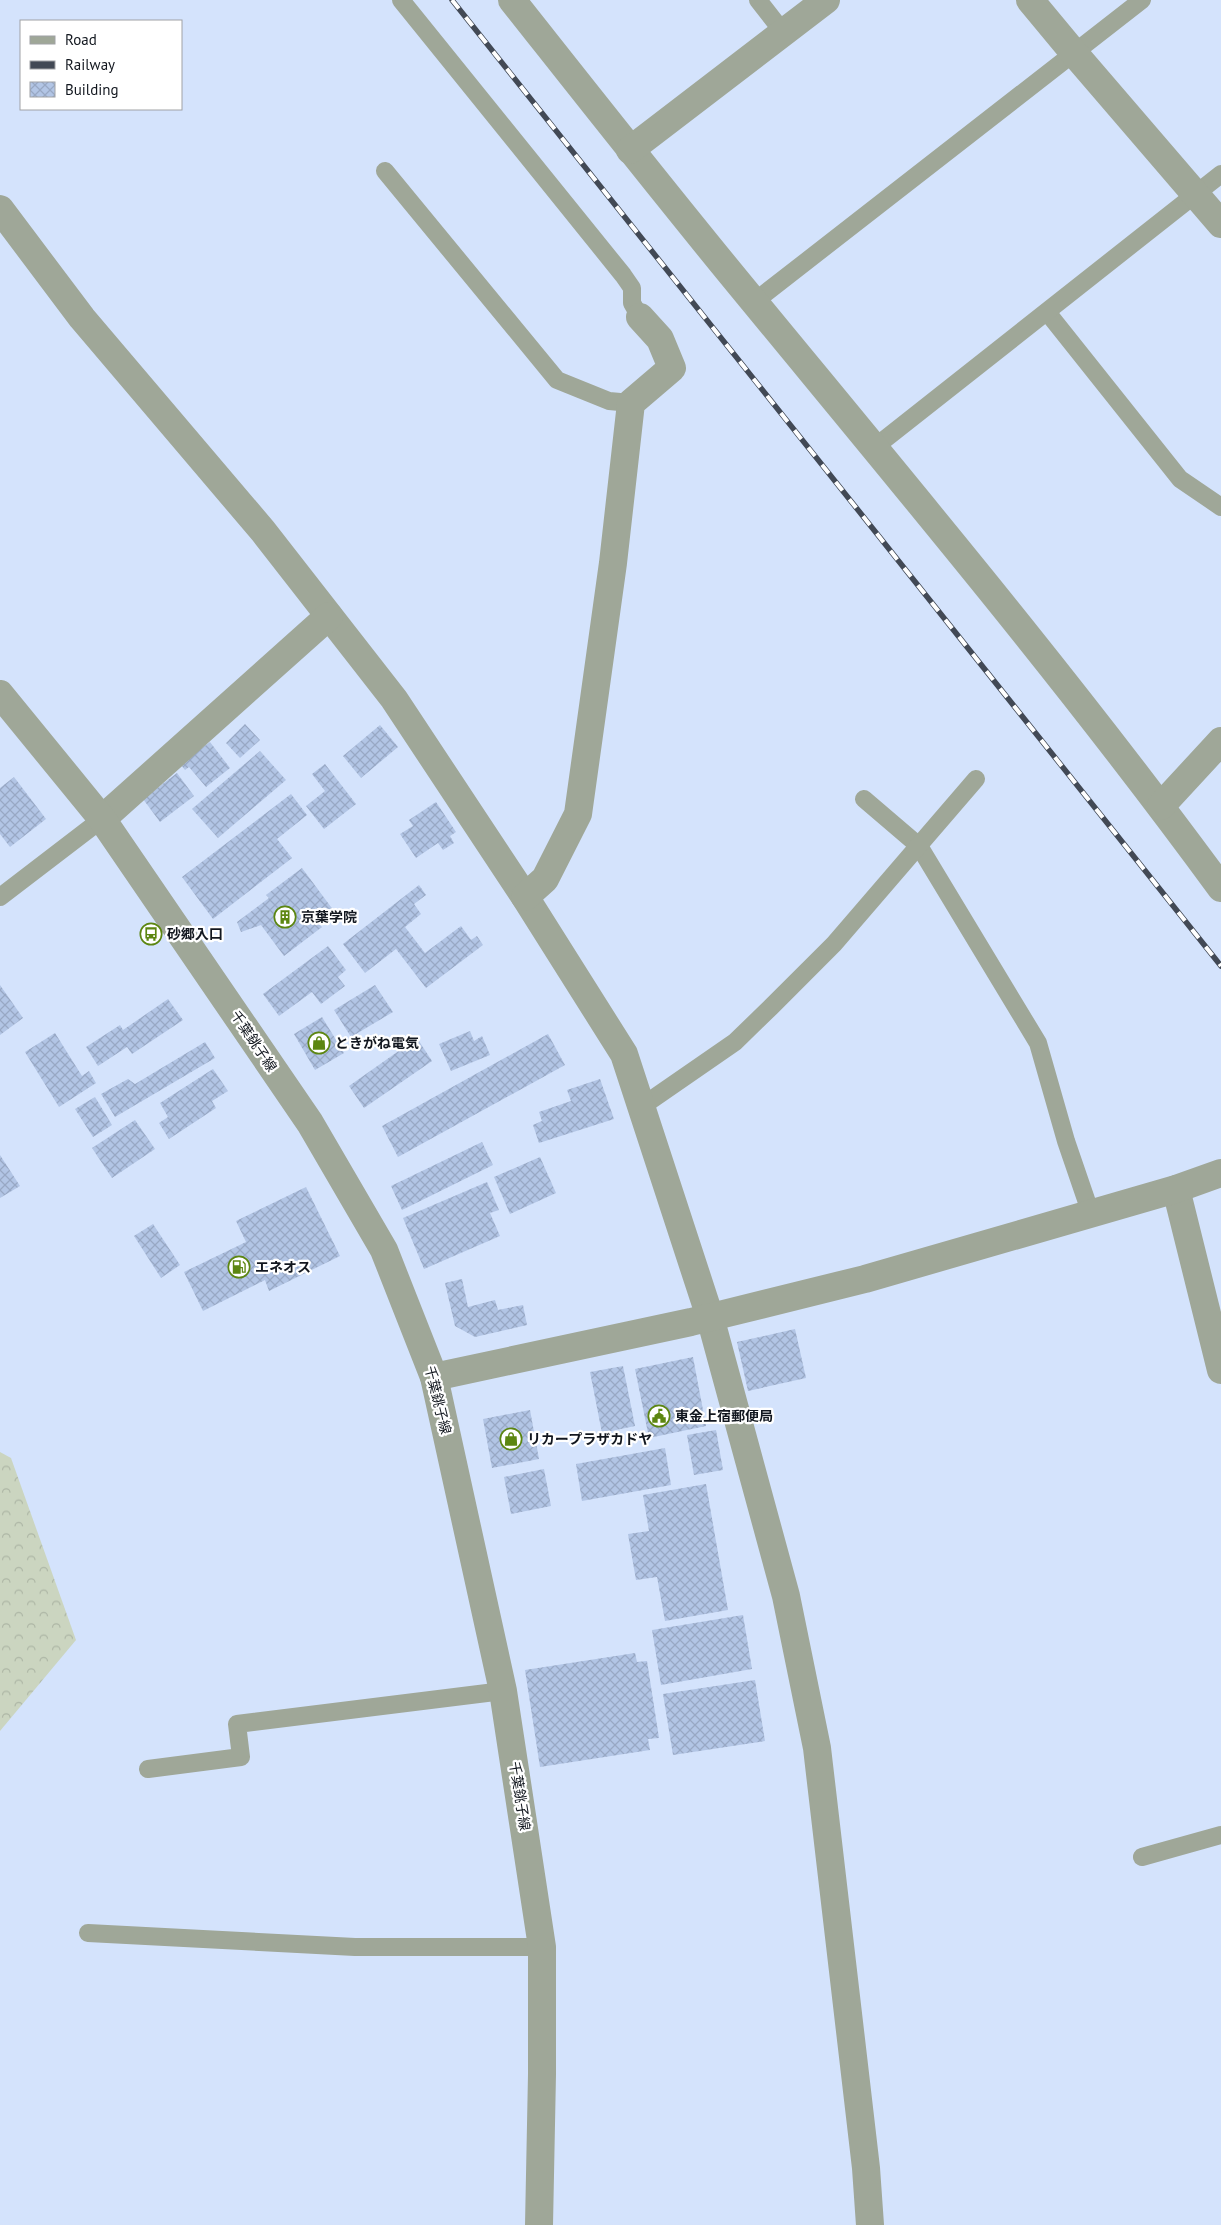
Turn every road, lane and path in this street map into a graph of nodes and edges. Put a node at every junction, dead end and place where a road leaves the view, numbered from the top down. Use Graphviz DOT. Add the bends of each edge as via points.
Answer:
graph roads {
  1 [pos="401,0"];
  2 [pos="512,0"];
  3 [pos="758,0"];
  4 [pos="826,0"];
  5 [pos="1030,0"];
  6 [pos="1142,0"];
  7 [pos="783,32"];
  8 [pos="1074,53"];
  9 [pos="630,150"];
  10 [pos="386,171"];
  11 [pos="1221,174"];
  12 [pos="1196,194"];
  13 [pos="0,209"];
  14 [pos="1221,224"];
  15 [pos="754,302"];
  16 [pos="1047,312"];
  17 [pos="640,318"];
  18 [pos="631,403"];
  19 [pos="875,447"];
  20 [pos="1221,507"];
  21 [pos="329,616"];
  22 [pos="0,694"];
  23 [pos="1221,741"];
  24 [pos="976,779"];
  25 [pos="864,799"];
  26 [pos="1161,806"];
  27 [pos="102,819"];
  28 [pos="919,846"];
  29 [pos="1221,888"];
  30 [pos="0,897"];
  31 [pos="525,897"];
  32 [pos="641,1107"];
  33 [pos="1221,1173"];
  34 [pos="1176,1190"];
  35 [pos="1091,1214"];
  36 [pos="710,1317"];
  37 [pos="1221,1370"];
  38 [pos="434,1377"];
  39 [pos="503,1691"];
  40 [pos="148,1769"];
  41 [pos="1221,1835"];
  42 [pos="1142,1857"];
  43 [pos="88,1933"];
  44 [pos="542,1948"];
  45 [pos="539,2225"];
  46 [pos="870,2225"];
  1 -- 17 [label="lane" via="624,275 632,288 632,303"];
  2 -- 9 [label="street"];
  3 -- 7 [label="lane"];
  4 -- 7 [label="street"];
  5 -- 8 [label="street"];
  6 -- 8 [label="lane"];
  7 -- 9 [label="street"];
  8 -- 12 [label="street"];
  8 -- 15 [label="lane"];
  9 -- 15 [label="street"];
  10 -- 18 [label="lane" via="557,380 609,402"];
  11 -- 12 [label="lane"];
  12 -- 14 [label="street"];
  12 -- 16 [label="lane"];
  13 -- 21 [label="street" via="82,318 263,531"];
  15 -- 19 [label="street"];
  16 -- 19 [label="lane"];
  16 -- 20 [label="lane" via="1180,479"];
  17 -- 18 [label="street" via="660,339 672,368"];
  18 -- 31 [label="street" via="613,564 578,814 545,879"];
  19 -- 26 [label="street"];
  21 -- 27 [label="street"];
  21 -- 31 [label="street" via="394,699"];
  22 -- 27 [label="street, 千葉銚子線"];
  23 -- 26 [label="street"];
  24 -- 28 [label="lane"];
  25 -- 28 [label="lane"];
  26 -- 29 [label="street"];
  27 -- 30 [label="lane"];
  27 -- 38 [label="street, 千葉銚子線" via="310,1123 384,1250"];
  28 -- 32 [label="lane" via="834,944 735,1042"];
  28 -- 35 [label="lane" via="1038,1043"];
  31 -- 32 [label="street" via="624,1054"];
  32 -- 36 [label="street"];
  33 -- 34 [label="street"];
  34 -- 35 [label="street"];
  34 -- 37 [label="street"];
  35 -- 36 [label="street" via="865,1279"];
  36 -- 38 [label="street"];
  36 -- 46 [label="street" via="786,1596 818,1748"];
  38 -- 39 [label="street, 千葉銚子線"];
  39 -- 40 [label="lane" via="237,1724 241,1757"];
  39 -- 44 [label="street, 千葉銚子線"];
  41 -- 42 [label="lane"];
  43 -- 44 [label="lane" via="355,1947"];
  44 -- 45 [label="street, 千葉銚子線"];
}
